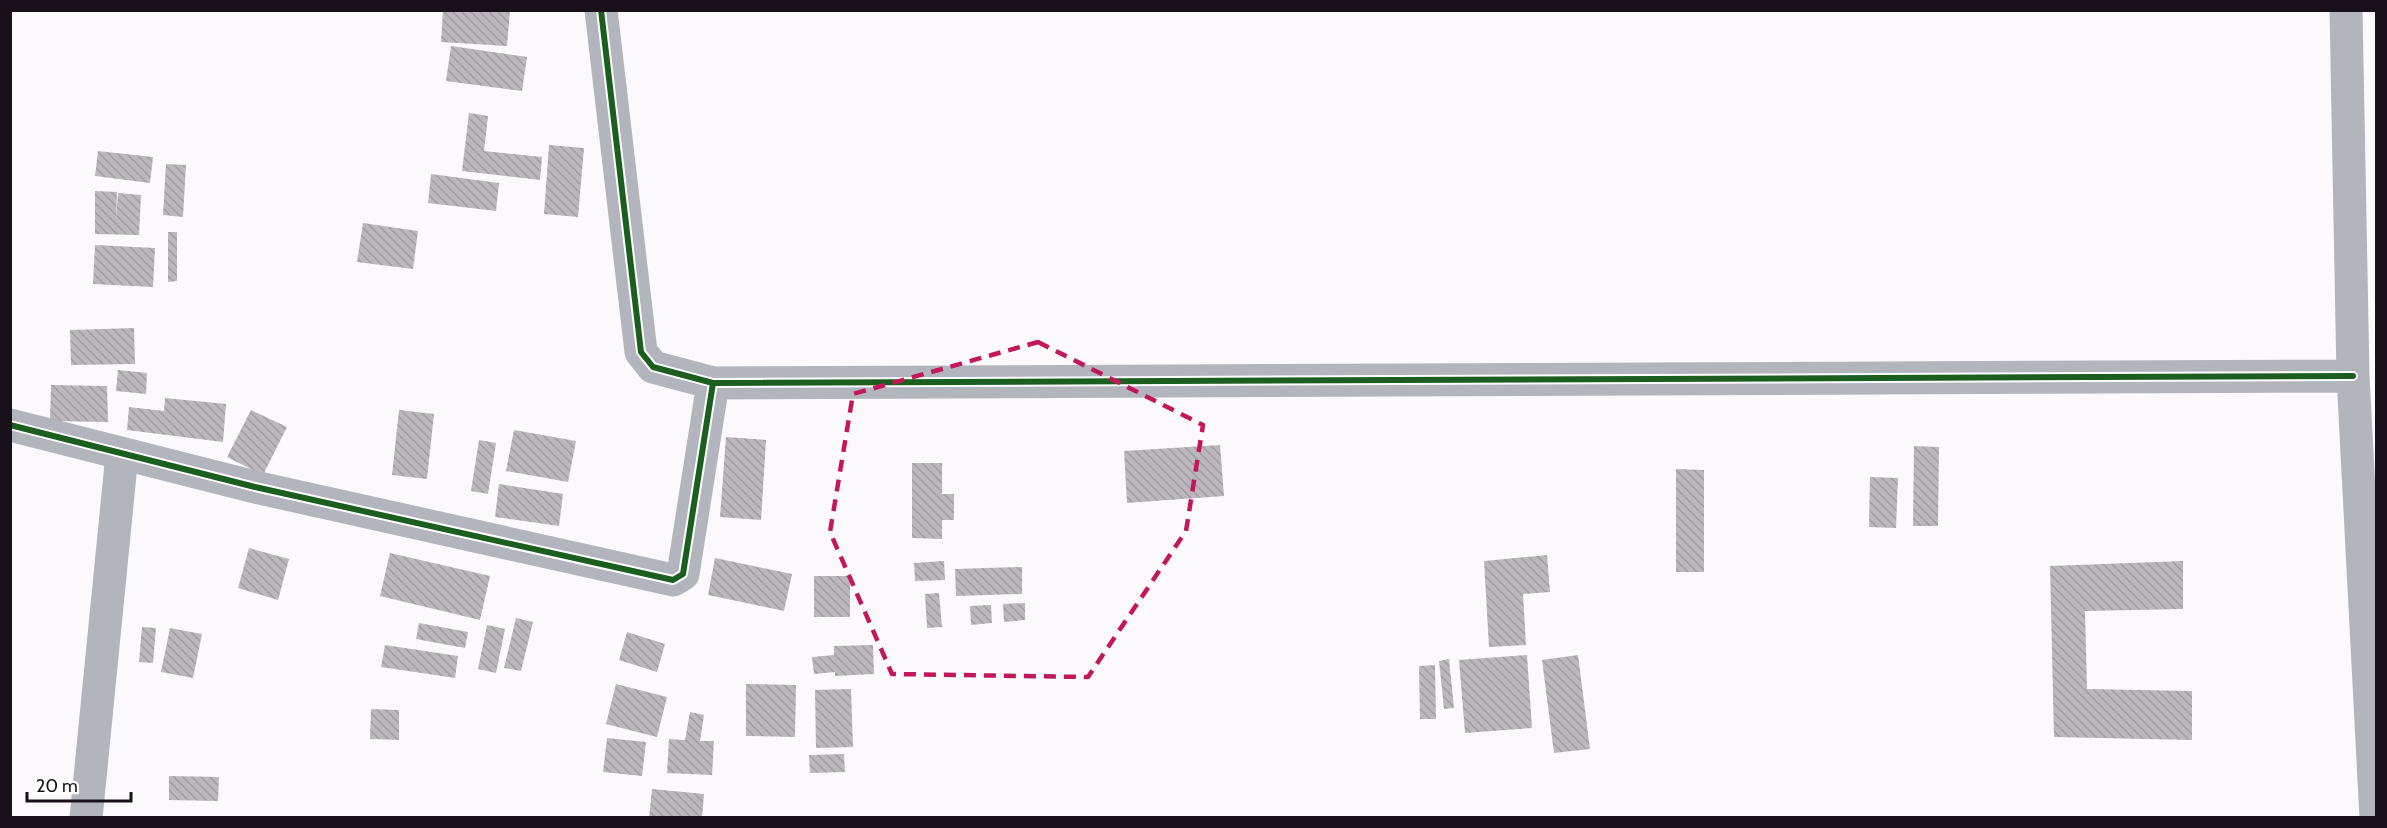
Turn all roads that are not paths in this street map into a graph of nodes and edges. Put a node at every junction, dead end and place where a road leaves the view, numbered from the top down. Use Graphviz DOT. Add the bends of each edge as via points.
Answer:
graph roads {
  1 [pos="601,10"];
  2 [pos="2346,10"];
  3 [pos="2353,376"];
  4 [pos="713,383"];
  5 [pos="10,425"];
  6 [pos="122,454"];
  7 [pos="86,818"];
  8 [pos="2376,818"];
  1 -- 4 [label="street" via="641,352 653,367"];
  2 -- 3 [label="street"];
  3 -- 4 [label="street"];
  3 -- 8 [label="street"];
  4 -- 6 [label="street" via="683,574 673,580"];
  5 -- 6 [label="street"];
  6 -- 7 [label="street"];
}
